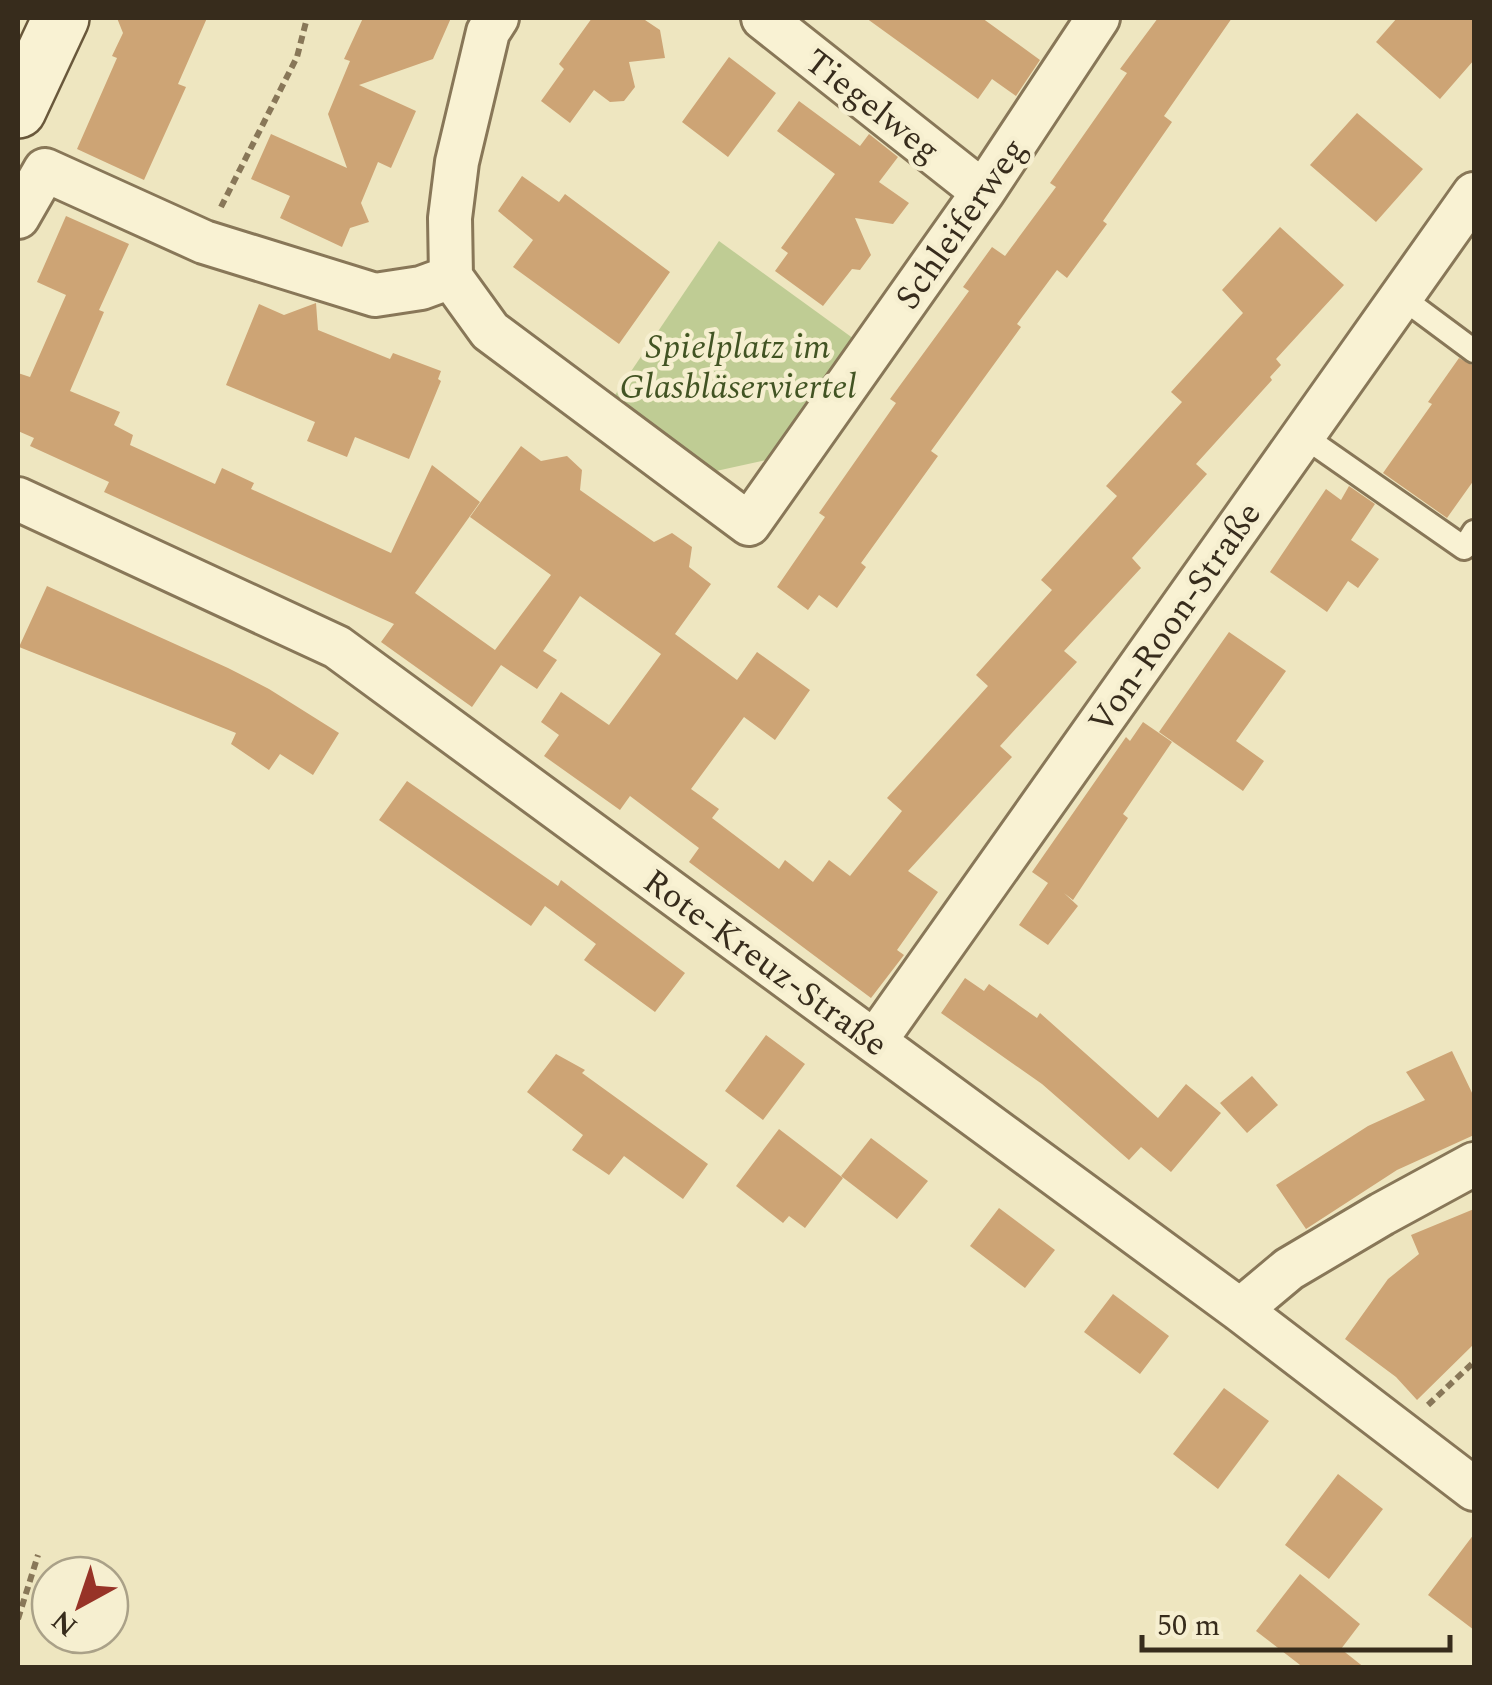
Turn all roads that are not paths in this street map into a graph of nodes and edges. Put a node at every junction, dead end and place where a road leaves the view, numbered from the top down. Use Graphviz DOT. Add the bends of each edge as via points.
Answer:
graph roads {
  1 [pos="61,18"];
  2 [pos="497,18"];
  3 [pos="763,18"];
  4 [pos="1098,18"];
  5 [pos="18,110"];
  6 [pos="983,192"];
  7 [pos="1474,194"];
  8 [pos="18,217"];
  9 [pos="452,276"];
  10 [pos="1400,296"];
  11 [pos="1474,351"];
  12 [pos="1302,435"];
  13 [pos="18,499"];
  14 [pos="1474,532"];
  15 [pos="875,1041"];
  16 [pos="1474,1164"];
  17 [pos="1240,1310"];
  18 [pos="1474,1490"];
  1 -- 5 [label="main road"];
  2 -- 9 [label="street" via="488,32 458,162 450,218"];
  3 -- 6 [label="street, Tiegelweg"];
  4 -- 6 [label="street, Schleiferweg"];
  6 -- 9 [label="street, Schleiferweg" via="749,524 490,331"];
  7 -- 10 [label="street, Von-Roon-Straße"];
  8 -- 9 [label="street" via="45,170 204,242 376,295"];
  10 -- 11 [label="lane"];
  10 -- 12 [label="street, Von-Roon-Straße"];
  12 -- 14 [label="lane" via="1464,548"];
  12 -- 15 [label="street, Von-Roon-Straße"];
  13 -- 15 [label="street, Rote-Kreuz-Straße" via="337,647"];
  15 -- 17 [label="street, Rote-Kreuz-Straße"];
  16 -- 17 [label="street" via="1290,1270"];
  17 -- 18 [label="street, Rote-Kreuz-Straße"];
}
